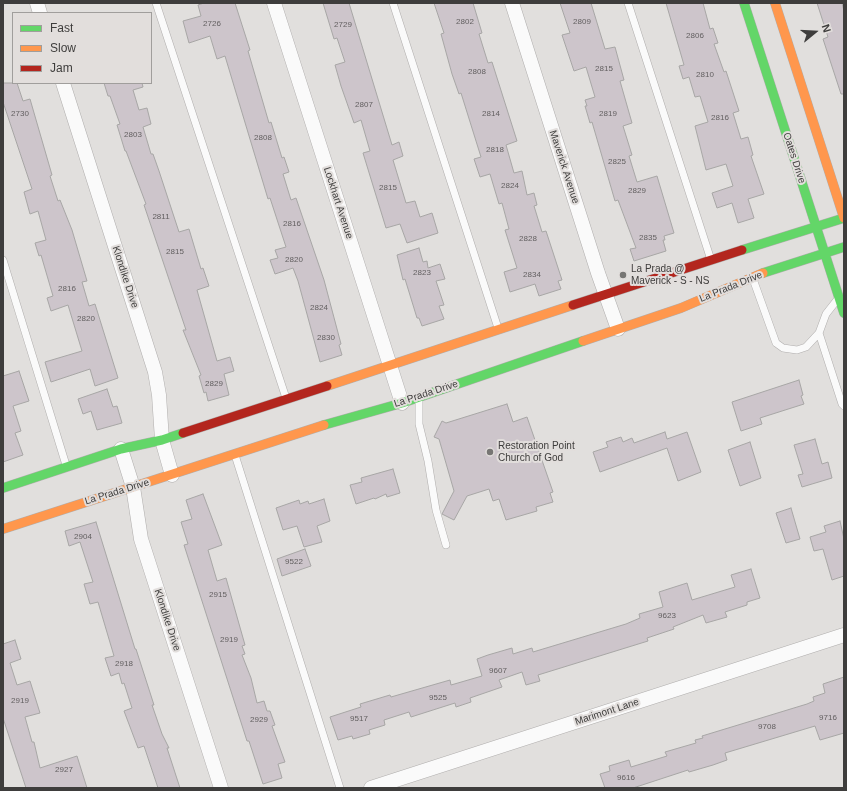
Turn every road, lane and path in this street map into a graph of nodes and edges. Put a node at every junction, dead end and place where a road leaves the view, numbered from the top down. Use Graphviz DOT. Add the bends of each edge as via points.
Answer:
graph roads {
  1 [pos="156,3"];
  2 [pos="274,3"];
  3 [pos="393,3"];
  4 [pos="512,3"];
  5 [pos="628,3"];
  6 [pos="744,3"];
  7 [pos="775,3"];
  8 [pos="63,84"];
  9 [pos="844,218"];
  10 [pos="816,226"];
  11 [pos="844,247"];
  12 [pos="825,253"];
  13 [pos="3,260"];
  14 [pos="711,260"];
  15 [pos="752,277"];
  16 [pos="606,294"];
  17 [pos="839,297"];
  18 [pos="844,313"];
  19 [pos="498,329"];
  20 [pos="618,329"];
  21 [pos="819,333"];
  22 [pos="390,365"];
  23 [pos="419,397"];
  24 [pos="286,400"];
  25 [pos="402,403"];
  26 [pos="844,406"];
  27 [pos="162,440"];
  28 [pos="121,449"];
  29 [pos="235,455"];
  30 [pos="67,467"];
  31 [pos="172,475"];
  32 [pos="133,487"];
  33 [pos="3,488"];
  34 [pos="3,529"];
  35 [pos="446,545"];
  36 [pos="844,635"];
  37 [pos="221,788"];
  38 [pos="340,788"];
  39 [pos="371,788"];
  1 -- 24 [label="lane"];
  2 -- 22 [label="street, Lockhart Avenue"];
  3 -- 19 [label="lane"];
  4 -- 16 [label="street, Maverick Avenue"];
  5 -- 14 [label="lane"];
  6 -- 10 [label="main road, Oates Drive"];
  7 -- 9 [label="main road"];
  8 -- 27 [label="street, Klondike Drive" via="156,372"];
  9 -- 10 [label="main road"];
  10 -- 12 [label="main road, Oates Drive"];
  10 -- 14 [label="main road"];
  11 -- 12 [label="main road, La Prada Drive"];
  12 -- 15 [label="main road, La Prada Drive"];
  12 -- 17 [label="main road, Oates Drive"];
  13 -- 30 [label="lane"];
  14 -- 16 [label="main road"];
  15 -- 20 [label="main road, La Prada Drive" via="681,308"];
  15 -- 21 [label="lane" via="776,343 783,348 797,350 806,347"];
  16 -- 19 [label="main road"];
  16 -- 20 [label="street, Maverick Avenue"];
  17 -- 18 [label="main road, Oates Drive"];
  17 -- 21 [label="lane" via="826,314"];
  19 -- 22 [label="main road"];
  20 -- 23 [label="main road, La Prada Drive"];
  21 -- 26 [label="lane"];
  22 -- 24 [label="main road"];
  22 -- 25 [label="street, Lockhart Avenue"];
  23 -- 25 [label="main road, La Prada Drive"];
  23 -- 35 [label="lane" via="419,424 436,510"];
  24 -- 27 [label="main road"];
  25 -- 29 [label="main road, La Prada Drive"];
  27 -- 28 [label="main road"];
  27 -- 31 [label="street, Klondike Drive"];
  28 -- 30 [label="main road"];
  28 -- 32 [label="street, Klondike Drive"];
  29 -- 31 [label="main road, La Prada Drive"];
  29 -- 38 [label="lane"];
  30 -- 33 [label="main road"];
  31 -- 32 [label="main road, La Prada Drive"];
  32 -- 34 [label="main road, La Prada Drive"];
  32 -- 37 [label="street, Klondike Drive" via="141,539"];
  36 -- 39 [label="street, Marimont Lane"];
}
